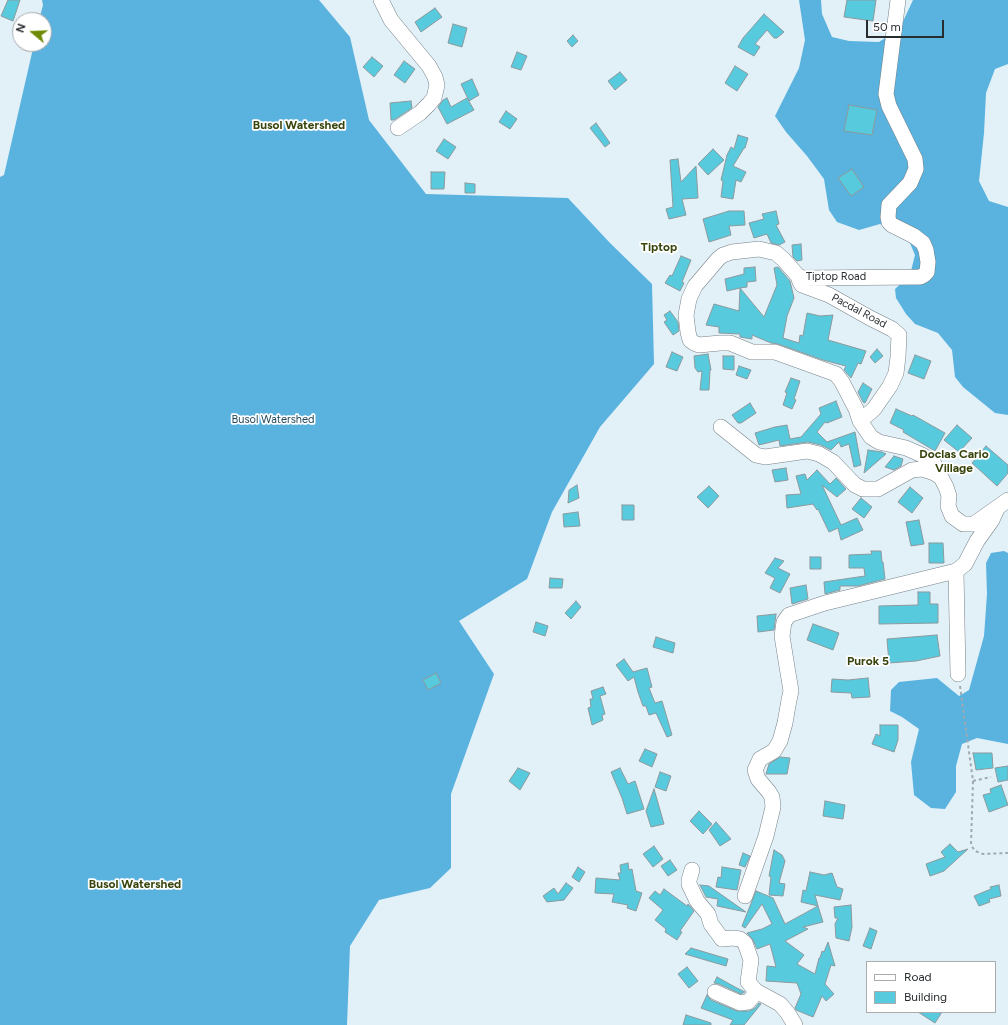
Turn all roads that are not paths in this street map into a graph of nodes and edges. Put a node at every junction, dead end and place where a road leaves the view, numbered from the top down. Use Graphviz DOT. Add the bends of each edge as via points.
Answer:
graph roads {
  1 [pos="381,0"];
  2 [pos="898,0"];
  3 [pos="398,128"];
  4 [pos="798,276"];
  5 [pos="860,421"];
  6 [pos="721,427"];
  7 [pos="941,477"];
  8 [pos="1003,503"];
  9 [pos="956,571"];
  10 [pos="958,674"];
  11 [pos="692,870"];
  12 [pos="745,896"];
  13 [pos="715,992"];
  14 [pos="757,992"];
  15 [pos="795,1025"];
  1 -- 3 [label="street" via="391,20 429,66 437,85 434,98 429,104"];
  2 -- 4 [label="street, Tiptop Road" via="886,94 889,106 915,159 916,169 910,183 889,205 888,217 892,225 923,243 928,262 927,272 920,277"];
  4 -- 5 [label="street, Pacdal Road" via="802,285 829,295 892,329 898,335 896,373 874,409"];
  4 -- 5 [label="street, Tiptop Road" via="776,253 767,250 750,249 723,255 703,275 689,299 686,315 690,340 699,345 730,343 752,352 775,352 836,374 848,393"];
  5 -- 7 [label="street, Tiptop Road" via="871,437 879,442 906,448 933,462"];
  6 -- 7 [label="street" via="756,455 765,457 807,451 819,454 863,489 878,489 912,470 922,469"];
  7 -- 8 [label="street, Tiptop Road" via="952,516 963,524 974,524"];
  8 -- 9 [label="street" via="965,564"];
  9 -- 10 [label="street"];
  9 -- 12 [label="street" via="825,603 789,615 784,622 782,636 790,696 780,741 774,751 760,759 755,770 758,779 772,797 773,807 762,849"];
  11 -- 14 [label="street" via="689,884 697,901 708,914 711,924 722,939 740,939 745,943 751,960 748,982"];
  13 -- 14 [label="street" via="740,1003 748,1002"];
  14 -- 15 [label="street" via="780,1004"];
}
